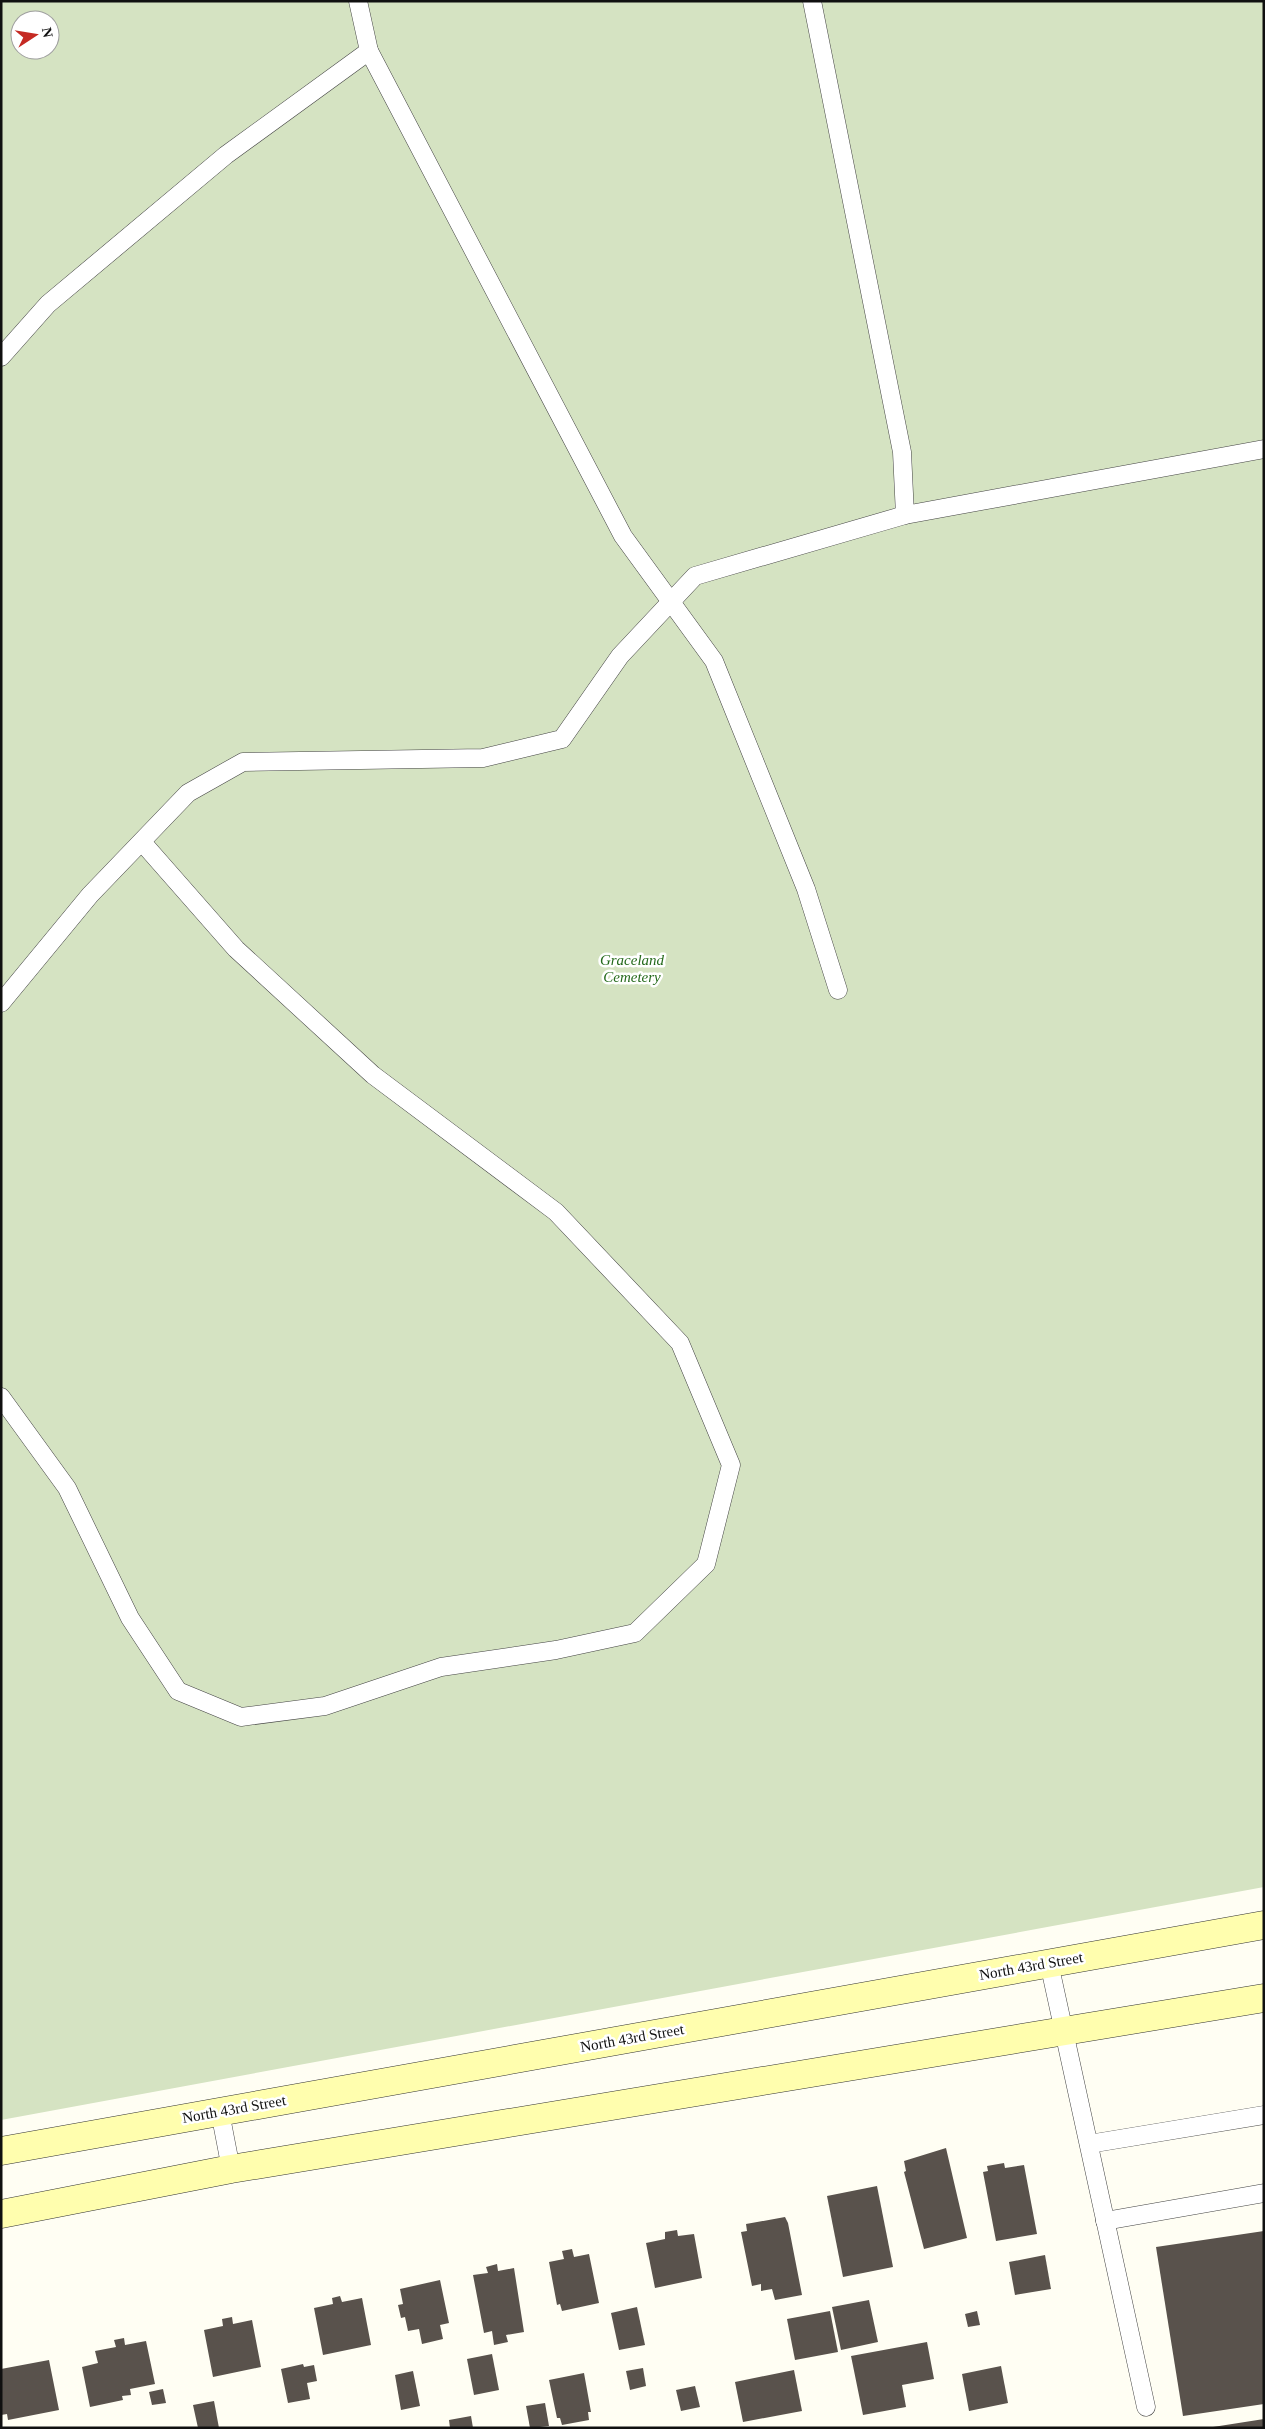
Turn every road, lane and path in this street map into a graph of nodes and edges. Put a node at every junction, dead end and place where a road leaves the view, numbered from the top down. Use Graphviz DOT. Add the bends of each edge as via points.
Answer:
graph roads {
  1 [pos="358,1"];
  2 [pos="812,1"];
  3 [pos="368,51"];
  4 [pos="1,357"];
  5 [pos="1264,449"];
  6 [pos="905,515"];
  7 [pos="671,602"];
  8 [pos="142,842"];
  9 [pos="838,990"];
  10 [pos="1,1003"];
  11 [pos="1,1397"];
  12 [pos="1264,1925"];
  13 [pos="1048,1963"];
  14 [pos="1264,1998"];
  15 [pos="1064,2031"];
  16 [pos="220,2112"];
  17 [pos="1264,2115"];
  18 [pos="1089,2144"];
  19 [pos="1,2151"];
  20 [pos="231,2169"];
  21 [pos="1264,2193"];
  22 [pos="1,2214"];
  23 [pos="1105,2221"];
  24 [pos="1146,2407"];
  1 -- 3 [label="lane"];
  2 -- 6 [label="lane" via="902,452"];
  3 -- 4 [label="lane" via="226,155 48,304"];
  3 -- 7 [label="lane" via="623,536"];
  5 -- 6 [label="lane"];
  6 -- 7 [label="lane" via="695,576"];
  7 -- 8 [label="lane" via="620,656 562,739 483,758 243,762 188,793"];
  7 -- 9 [label="lane" via="714,661 806,889"];
  8 -- 10 [label="lane" via="90,895"];
  8 -- 11 [label="lane" via="236,949 373,1075 556,1212 680,1343 731,1465 706,1564 635,1633 556,1650 441,1667 325,1706 241,1717 178,1690 130,1618 67,1488"];
  12 -- 13 [label="main road, North 43rd Street"];
  13 -- 15 [label="lane"];
  13 -- 16 [label="main road, North 43rd Street"];
  14 -- 15 [label="main road"];
  15 -- 18 [label="lane"];
  15 -- 20 [label="main road"];
  16 -- 19 [label="main road, North 43rd Street"];
  16 -- 20 [label="lane"];
  17 -- 18 [label="lane"];
  18 -- 23 [label="lane"];
  20 -- 22 [label="main road"];
  21 -- 23 [label="lane"];
  23 -- 24 [label="lane"];
}
